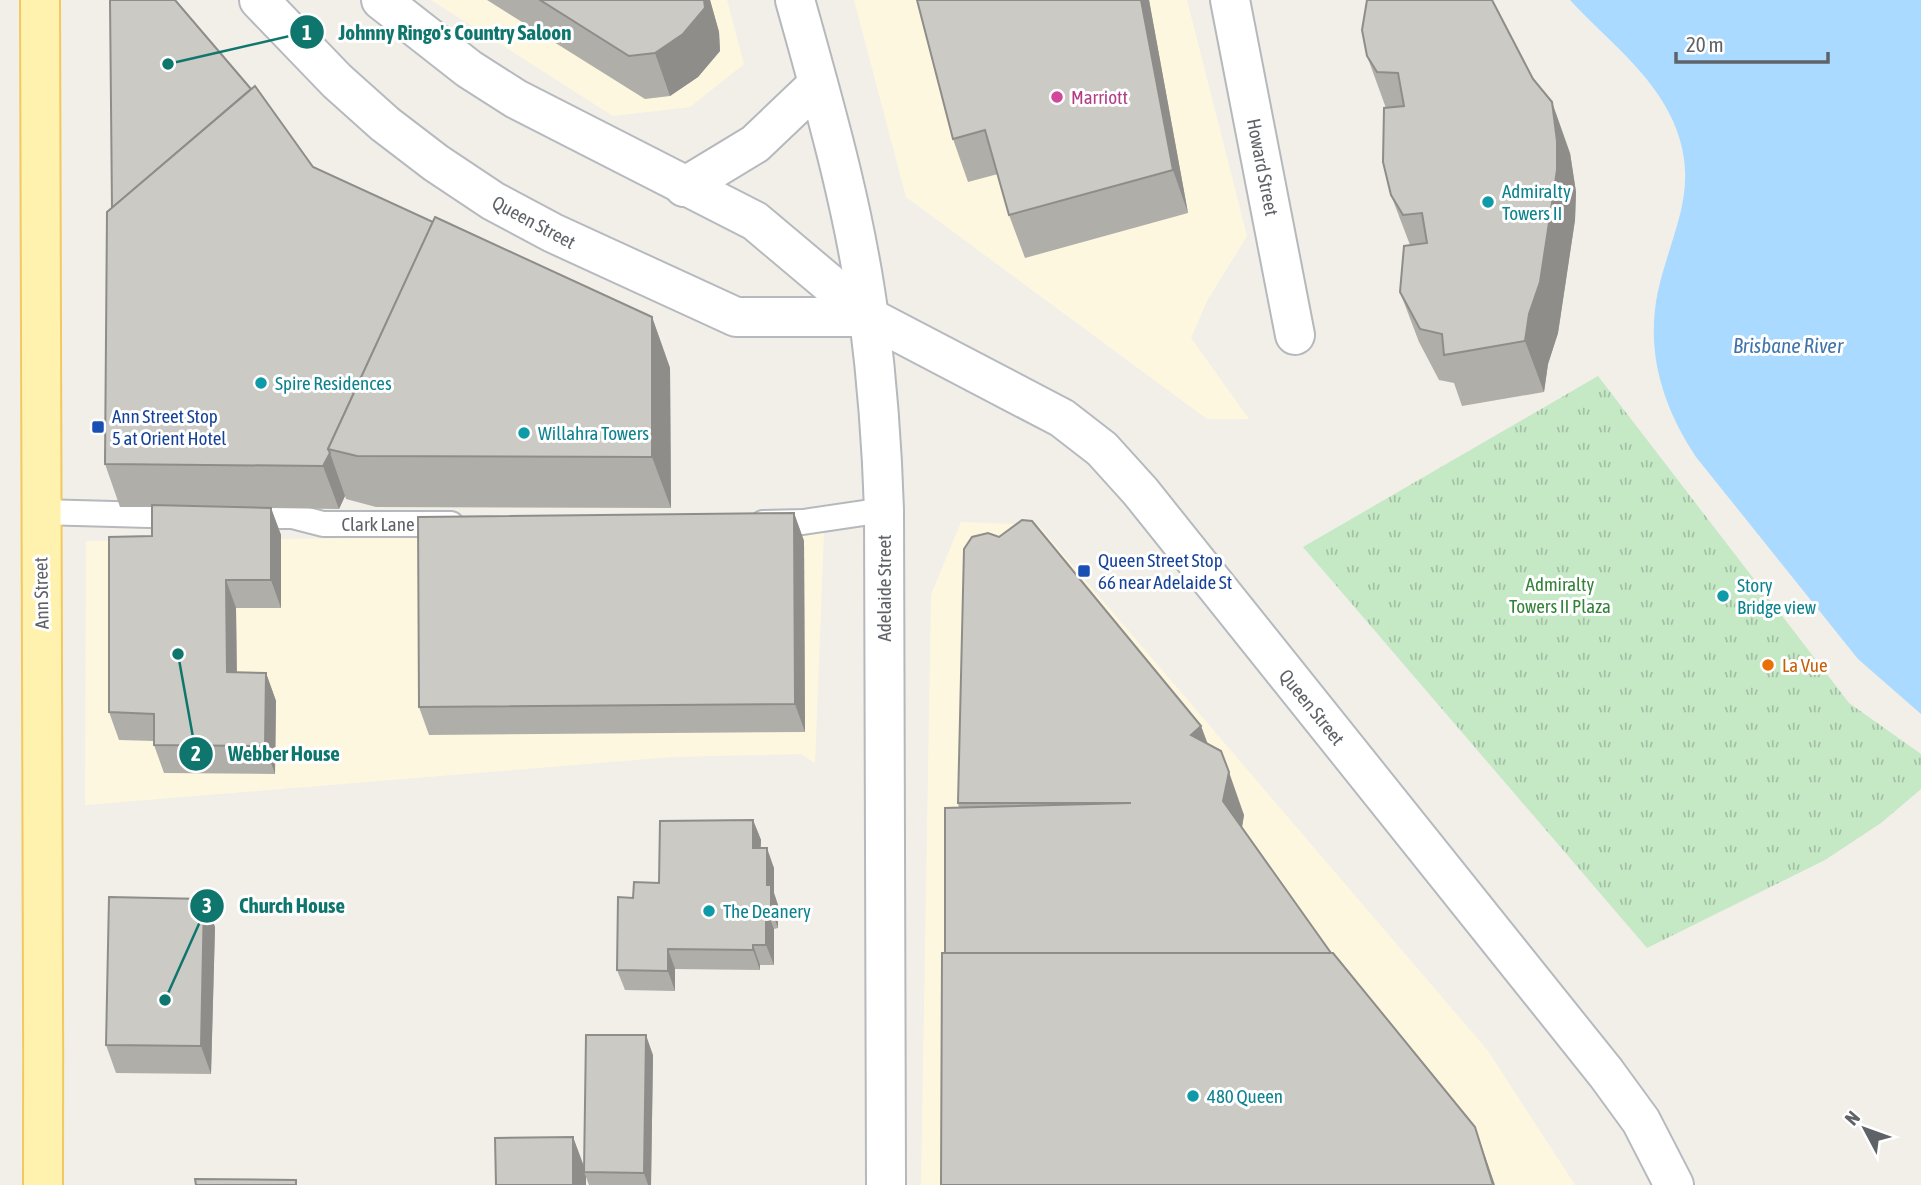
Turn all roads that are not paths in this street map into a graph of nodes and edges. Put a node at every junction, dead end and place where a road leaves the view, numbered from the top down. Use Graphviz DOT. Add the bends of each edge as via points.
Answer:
graph roads {
  1 [pos="40,0"];
  2 [pos="259,0"];
  3 [pos="381,0"];
  4 [pos="795,0"];
  5 [pos="1230,0"];
  6 [pos="818,84"];
  7 [pos="684,187"];
  8 [pos="869,317"];
  9 [pos="1295,335"];
  10 [pos="884,510"];
  11 [pos="40,512"];
  12 [pos="736,523"];
  13 [pos="475,524"];
  14 [pos="43,1185"];
  15 [pos="886,1185"];
  16 [pos="1674,1185"];
  1 -- 11 [label="main road, Ann Street"];
  2 -- 8 [label="main road, Queen Street" via="385,124 493,201 553,233 736,317"];
  3 -- 7 [label="main road, Queen Street" via="516,99"];
  4 -- 6 [label="main road, Adelaide Street"];
  5 -- 9 [label="main road, Howard Street"];
  6 -- 7 [label="main road" via="755,144"];
  6 -- 8 [label="main road, Adelaide Street" via="844,186"];
  7 -- 8 [label="main road, Queen Street" via="770,231"];
  8 -- 10 [label="main road, Adelaide Street"];
  8 -- 16 [label="main road, Queen Street" via="1062,418 1121,468 1606,1073 1641,1121"];
  10 -- 12 [label="lane" via="791,523"];
  10 -- 15 [label="main road, Adelaide Street"];
  11 -- 13 [label="lane, Clark Lane" via="292,516 323,524"];
  11 -- 14 [label="main road, Ann Street" via="46,906"];
}
